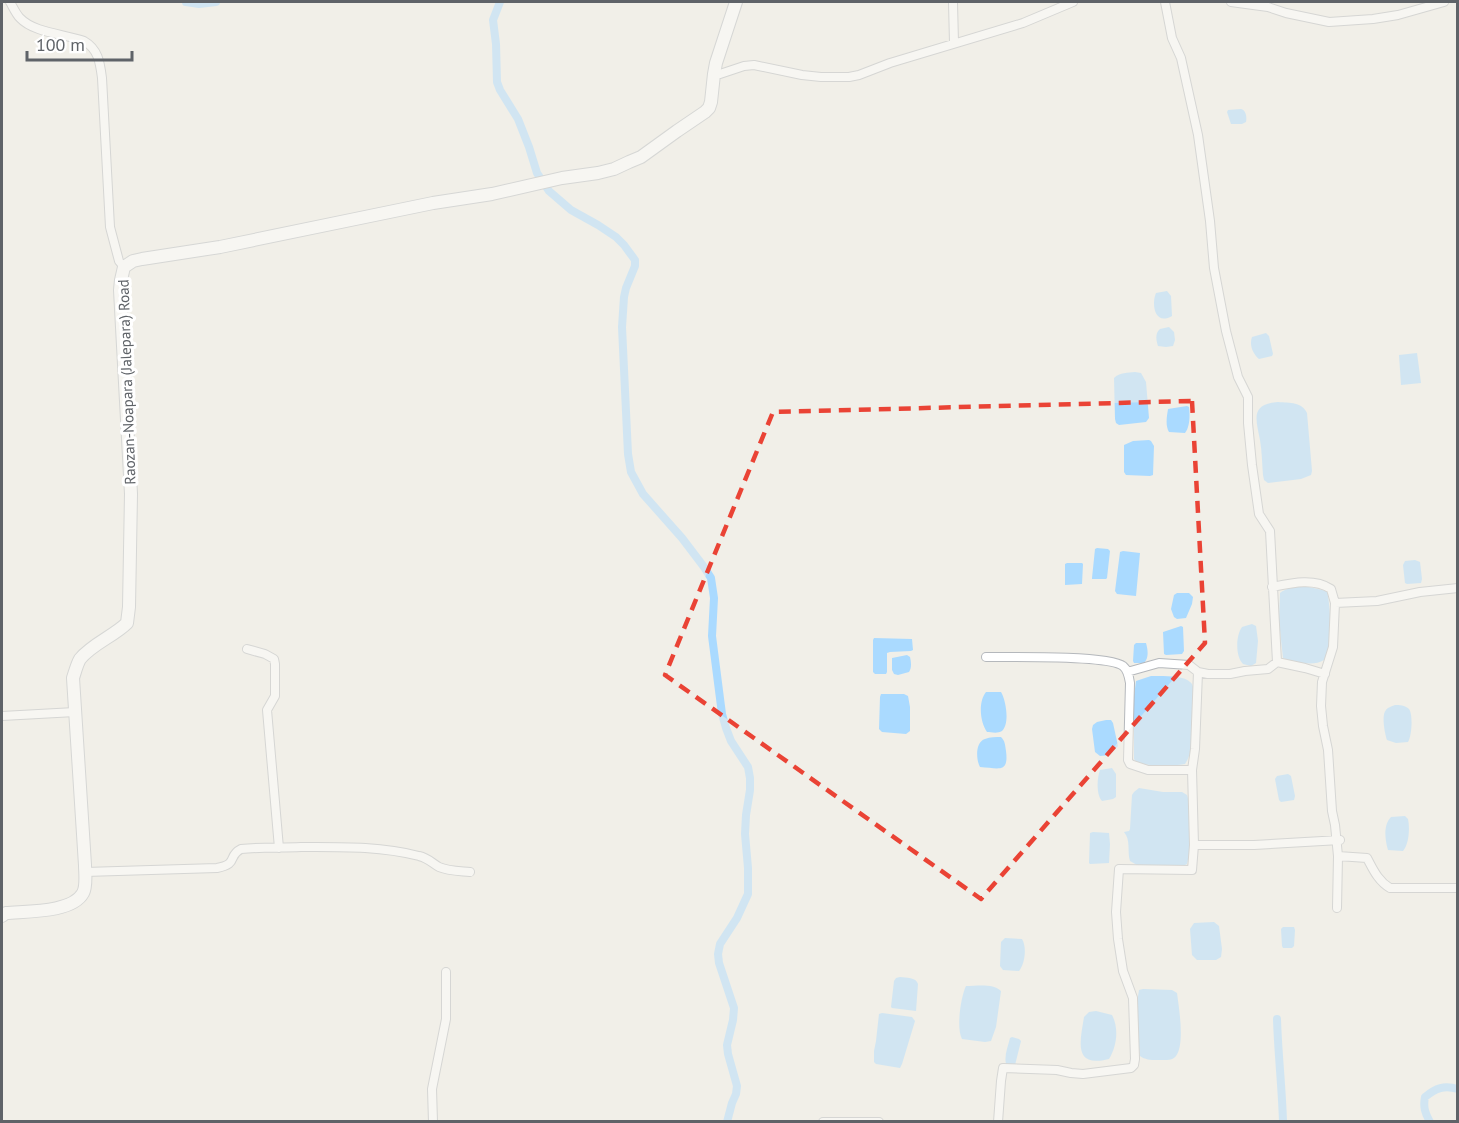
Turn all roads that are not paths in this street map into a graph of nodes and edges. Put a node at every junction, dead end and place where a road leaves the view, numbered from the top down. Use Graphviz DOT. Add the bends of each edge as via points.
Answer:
graph roads {
  1 [pos="10,2"];
  2 [pos="736,2"];
  3 [pos="953,2"];
  4 [pos="1073,2"];
  5 [pos="1163,2"];
  6 [pos="1174,2"];
  7 [pos="1231,2"];
  8 [pos="1444,2"];
  9 [pos="954,44"];
  10 [pos="713,80"];
  11 [pos="124,267"];
  12 [pos="1272,587"];
  13 [pos="1458,588"];
  14 [pos="1335,603"];
  15 [pos="247,649"];
  16 [pos="986,657"];
  17 [pos="1277,662"];
  18 [pos="1127,672"];
  19 [pos="1198,672"];
  20 [pos="1325,674"];
  21 [pos="75,712"];
  22 [pos="2,716"];
  23 [pos="1192,770"];
  24 [pos="1338,840"];
  25 [pos="1194,845"];
  26 [pos="279,848"];
  27 [pos="1338,856"];
  28 [pos="85,872"];
  29 [pos="470,872"];
  30 [pos="1458,888"];
  31 [pos="1337,908"];
  32 [pos="2,916"];
  33 [pos="446,972"];
  34 [pos="433,1122"];
  35 [pos="823,1122"];
  36 [pos="879,1122"];
  37 [pos="998,1122"];
  1 -- 11 [label="street" via="25,23 84,40 96,50 102,78 110,227 118,261"];
  2 -- 10 [label="main road, Raozan-Noapara (Jalepara) Road"];
  3 -- 9 [label="street"];
  4 -- 9 [label="street" via="1023,23"];
  5 -- 6 [label="street"];
  5 -- 12 [label="street" via="1181,58 1198,135 1226,331 1248,398 1259,514 1270,531"];
  7 -- 8 [label="street" via="1329,22 1398,15"];
  9 -- 10 [label="street" via="849,77 802,75 754,65 720,74"];
  10 -- 11 [label="main road, Raozan-Noapara (Jalepara) Road" via="711,102 705,112 641,157 614,169 132,261"];
  11 -- 21 [label="main road, Raozan-Noapara (Jalepara) Road" via="120,290 131,494 128,623 80,660 73,678"];
  12 -- 14 [label="street" via="1315,583 1331,590"];
  12 -- 17 [label="street"];
  13 -- 14 [label="street" via="1377,601"];
  14 -- 20 [label="street" via="1333,647"];
  15 -- 26 [label="street" via="265,654 275,664 275,696 267,710"];
  16 -- 18 [label="street" via="1088,659 1114,662"];
  17 -- 19 [label="street" via="1268,669 1230,674"];
  17 -- 20 [label="street"];
  18 -- 19 [label="street" via="1159,663 1189,665"];
  18 -- 23 [label="street" via="1130,764 1148,770"];
  19 -- 23 [label="street"];
  20 -- 24 [label="street" via="1321,706"];
  21 -- 22 [label="street"];
  21 -- 28 [label="main road, Raozan-Noapara (Jalepara) Road"];
  23 -- 25 [label="street"];
  24 -- 25 [label="street"];
  24 -- 27 [label="street"];
  25 -- 37 [label="street" via="1192,870 1119,869 1116,912 1123,971 1133,998 1134,1065 1083,1074 1003,1068"];
  26 -- 28 [label="street" via="241,849 231,863 217,868"];
  26 -- 29 [label="street" via="366,847 422,856 436,866"];
  27 -- 30 [label="street" via="1367,858 1378,878 1390,888"];
  27 -- 31 [label="street"];
  28 -- 32 [label="main road, Raozan-Noapara (Jalepara) Road" via="85,888 73,903"];
  33 -- 34 [label="street" via="446,1019 432,1089"];
  35 -- 36 [label="street"];
}
